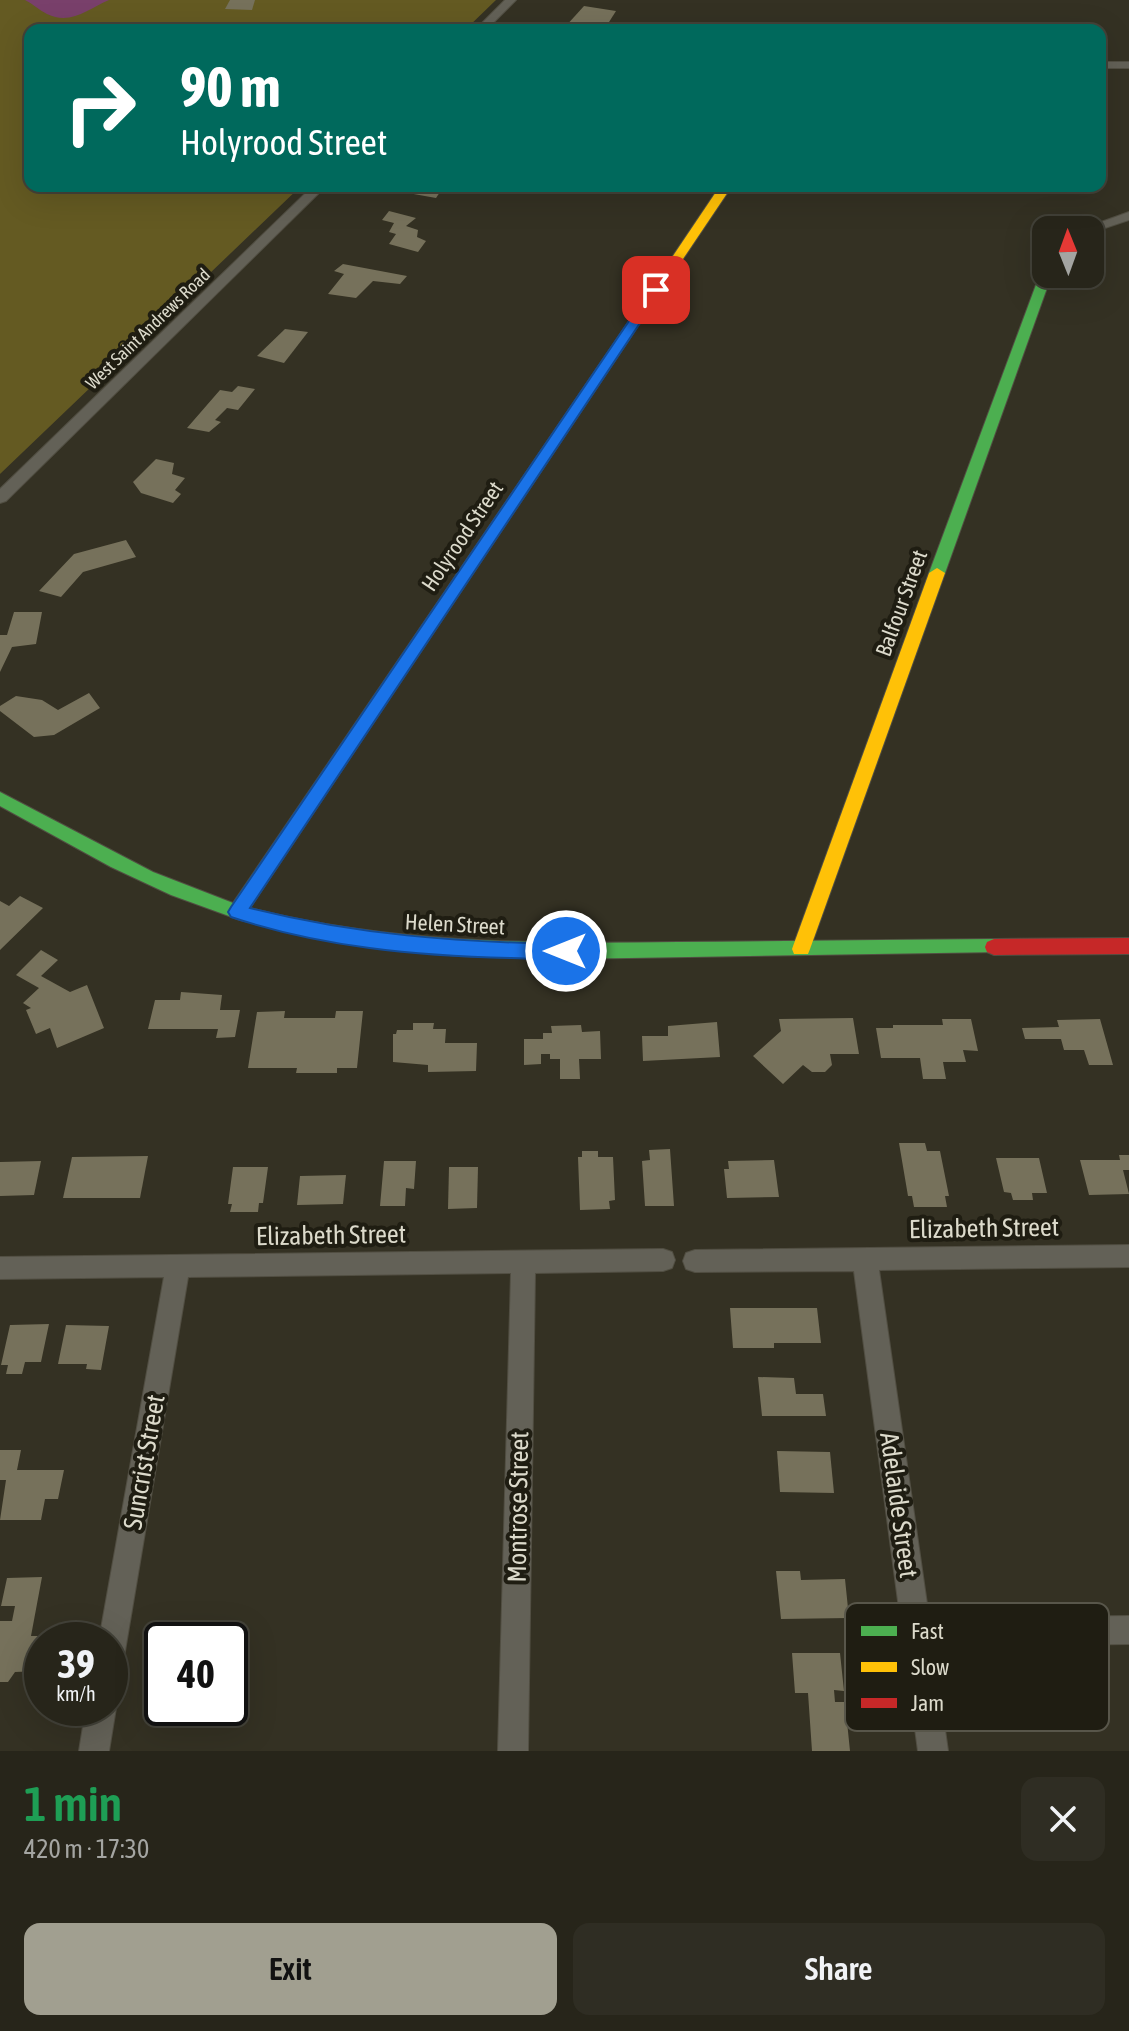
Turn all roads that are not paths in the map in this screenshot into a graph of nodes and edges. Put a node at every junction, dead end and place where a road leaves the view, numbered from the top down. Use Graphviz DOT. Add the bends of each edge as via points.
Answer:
graph roads {
  1 [pos="511,0"];
  2 [pos="486,24"];
  3 [pos="1106,65"];
  4 [pos="1129,65"];
  5 [pos="314,192"];
  6 [pos="722,192"];
  7 [pos="1129,216"];
  8 [pos="1104,224"];
  9 [pos="1041,288"];
  10 [pos="0,498"];
  11 [pos="0,798"];
  12 [pos="237,912"];
  13 [pos="1129,946"];
  14 [pos="801,949"];
  15 [pos="1129,1256"];
  16 [pos="865,1259"];
  17 [pos="663,1260"];
  18 [pos="695,1261"];
  19 [pos="523,1262"];
  20 [pos="178,1266"];
  21 [pos="0,1268"];
  22 [pos="913,1603"];
  23 [pos="116,1622"];
  24 [pos="1109,1630"];
  25 [pos="1129,1630"];
  26 [pos="98,1726"];
  27 [pos="930,1731"];
  28 [pos="94,1751"];
  29 [pos="513,1751"];
  30 [pos="933,1751"];
  1 -- 2 [label="street"];
  3 -- 4 [label="street"];
  5 -- 10 [label="street, West Saint Andrews Road"];
  6 -- 12 [label="street, Holyrood Street"];
  7 -- 8 [label="street"];
  9 -- 14 [label="street, Balfour Street"];
  11 -- 12 [label="street, Helen Street" via="160,883"];
  12 -- 14 [label="street, Helen Street" via="309,931 463,950"];
  13 -- 14 [label="street, Helen Street"];
  15 -- 16 [label="street, Elizabeth Street"];
  16 -- 18 [label="street, Elizabeth Street"];
  16 -- 22 [label="street, Adelaide Street"];
  17 -- 19 [label="street, Elizabeth Street"];
  19 -- 20 [label="street, Elizabeth Street"];
  19 -- 29 [label="street, Montrose Street"];
  20 -- 21 [label="street, Elizabeth Street"];
  20 -- 23 [label="street, Suncrist Street"];
  24 -- 25 [label="street"];
  26 -- 28 [label="street"];
  27 -- 30 [label="street, Adelaide Street"];
}
